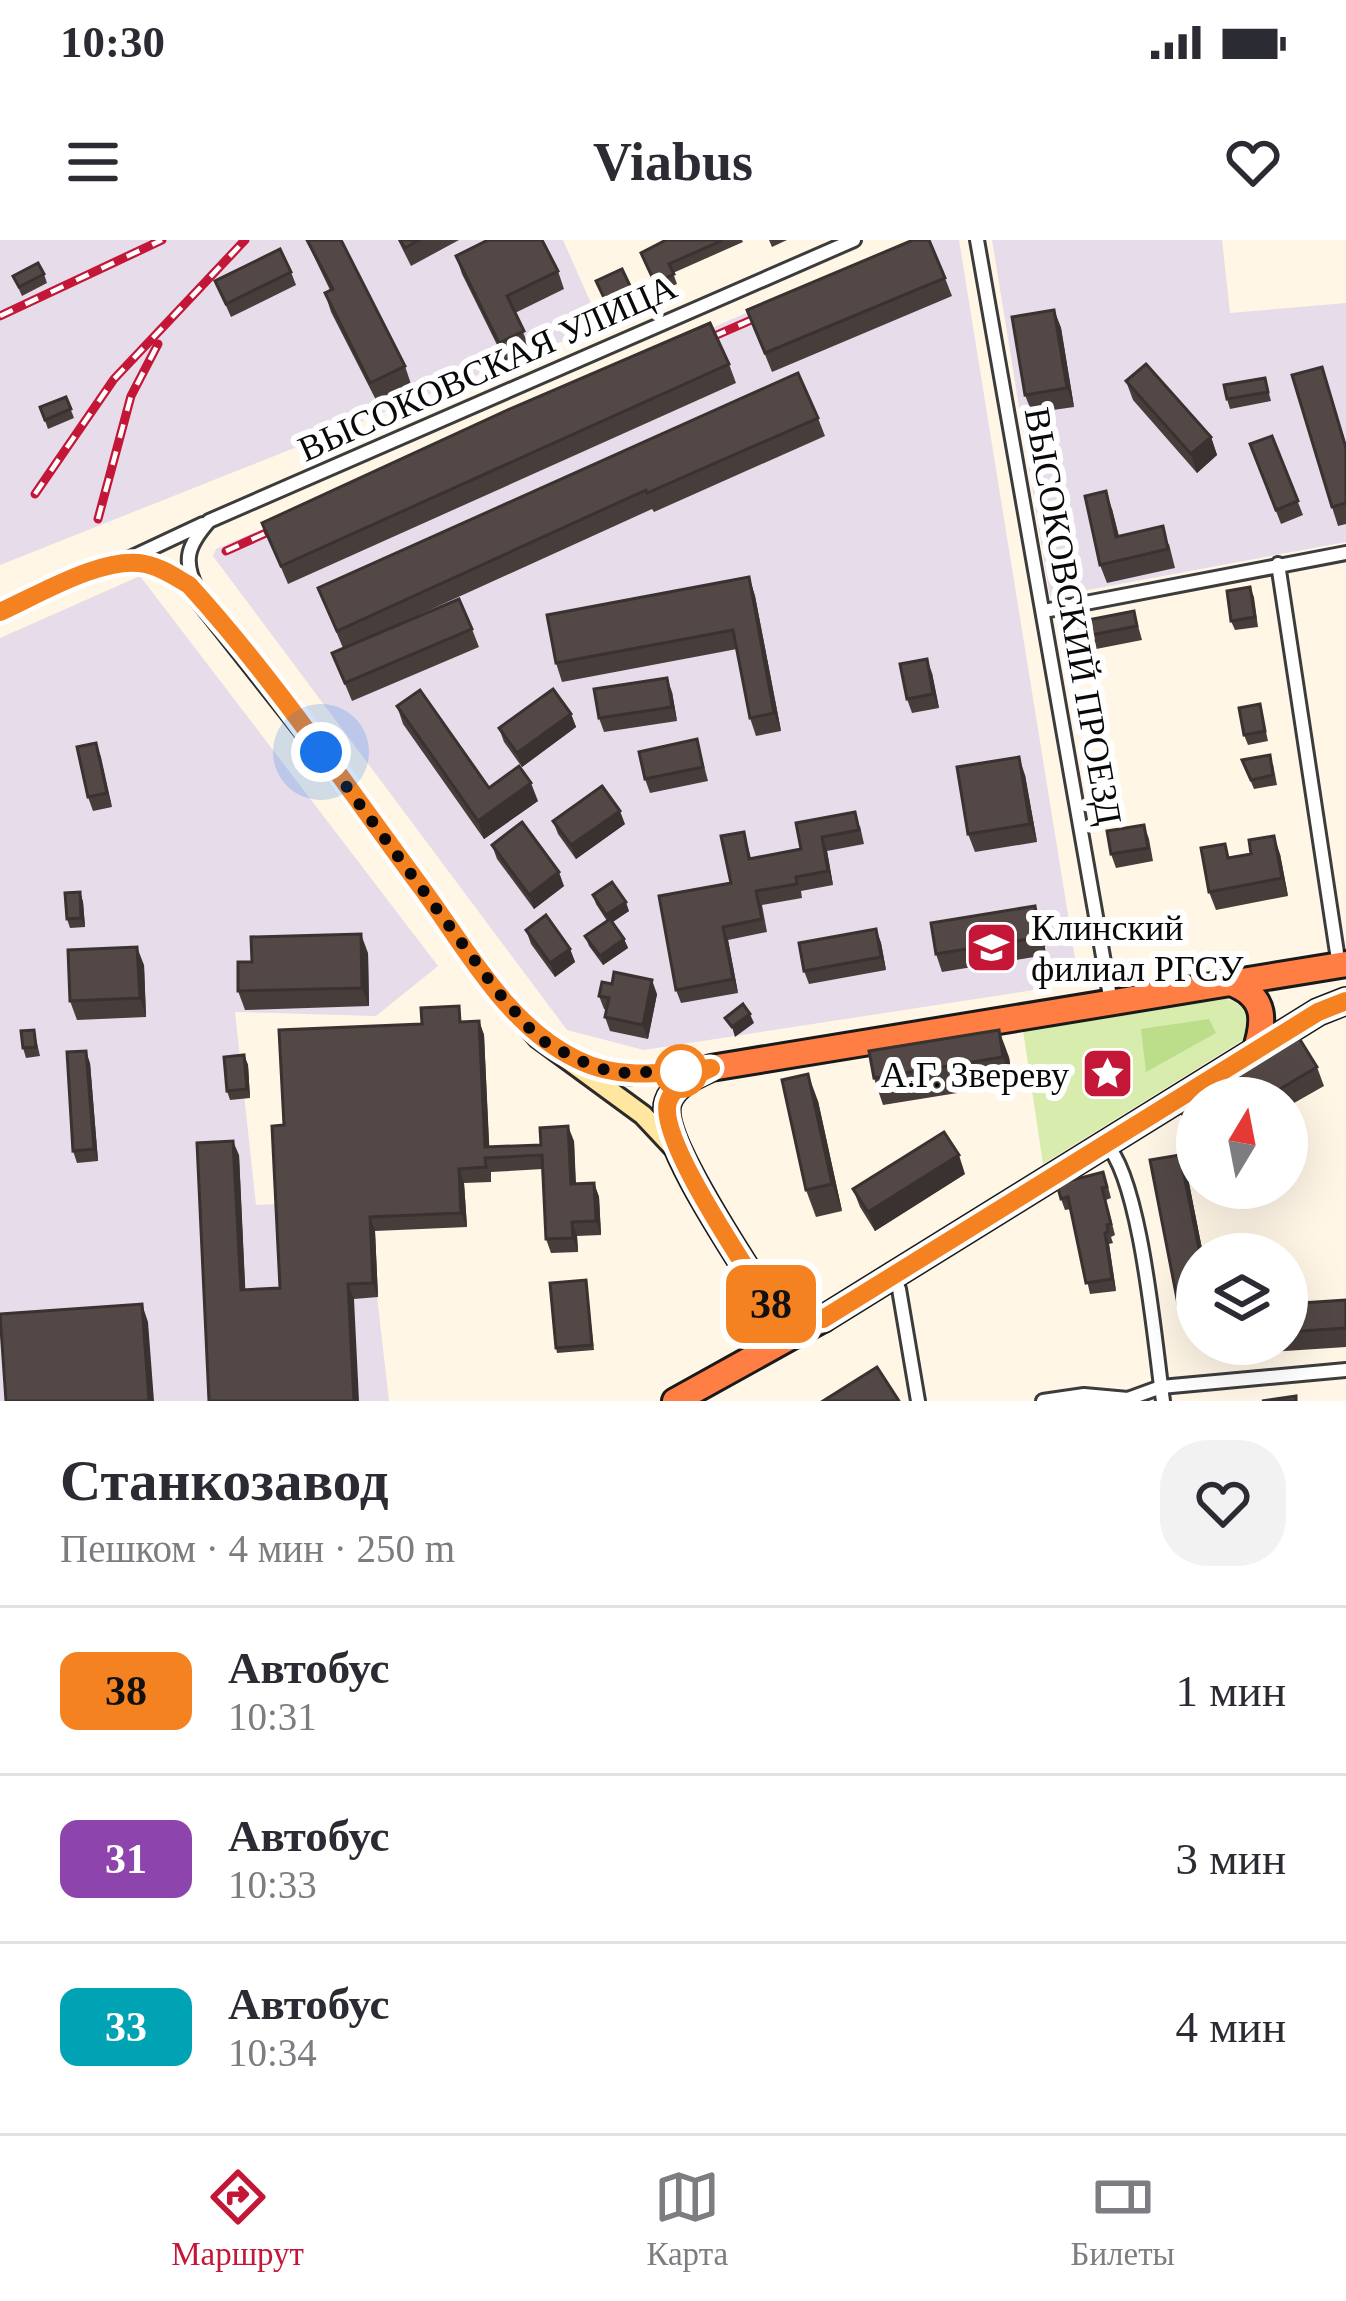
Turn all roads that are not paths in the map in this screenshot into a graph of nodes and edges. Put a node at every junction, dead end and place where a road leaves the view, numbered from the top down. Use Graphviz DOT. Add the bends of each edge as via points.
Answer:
graph roads {
  1 [pos="854,240"];
  2 [pos="977,240"];
  3 [pos="209,521"];
  4 [pos="1346,553"];
  5 [pos="122,562"];
  6 [pos="1278,564"];
  7 [pos="203,601"];
  8 [pos="1044,610"];
  9 [pos="0,612"];
  10 [pos="1342,965"];
  11 [pos="1231,983"];
  12 [pos="1346,1001"];
  13 [pos="1111,1002"];
  14 [pos="538,1038"];
  15 [pos="1254,1055"];
  16 [pos="711,1068"];
  17 [pos="1104,1143"];
  18 [pos="679,1155"];
  19 [pos="892,1276"];
  20 [pos="766,1300"];
  21 [pos="823,1319"];
  22 [pos="757,1355"];
  23 [pos="1346,1370"];
  24 [pos="1162,1394"];
  25 [pos="675,1401"];
  26 [pos="919,1401"];
  27 [pos="1043,1401"];
  1 -- 3 [label="street, ВЫСОКОВСКАЯ УЛИЦА"];
  2 -- 8 [label="street, ВЫСОКОВСКИЙ ПРОЕЗД"];
  3 -- 5 [label="street, ВЫСОКОВСКАЯ УЛИЦА"];
  3 -- 7 [label="street" via="187,555"];
  4 -- 6 [label="street"];
  5 -- 7 [label="street" via="162,569"];
  5 -- 9 [label="street"];
  6 -- 8 [label="street"];
  6 -- 10 [label="street"];
  7 -- 14 [label="street"];
  8 -- 13 [label="street, ВЫСОКОВСКИЙ ПРОЕЗД"];
  10 -- 11 [label="highway"];
  11 -- 13 [label="highway"];
  11 -- 15 [label="highway" via="1261,1006"];
  12 -- 15 [label="highway"];
  13 -- 16 [label="highway"];
  14 -- 16 [label="street" via="614,1073"];
  14 -- 18 [label="street" via="644,1115"];
  15 -- 17 [label="highway"];
  16 -- 18 [label="highway" via="668,1101"];
  17 -- 19 [label="highway"];
  17 -- 24 [label="street" via="1124,1175"];
  18 -- 20 [label="highway"];
  19 -- 21 [label="highway"];
  19 -- 26 [label="street"];
  20 -- 21 [label="highway" via="786,1316"];
  20 -- 22 [label="highway" via="768,1332"];
  21 -- 22 [label="highway"];
  22 -- 25 [label="highway"];
  23 -- 24 [label="street"];
  24 -- 27 [label="street"];
}
